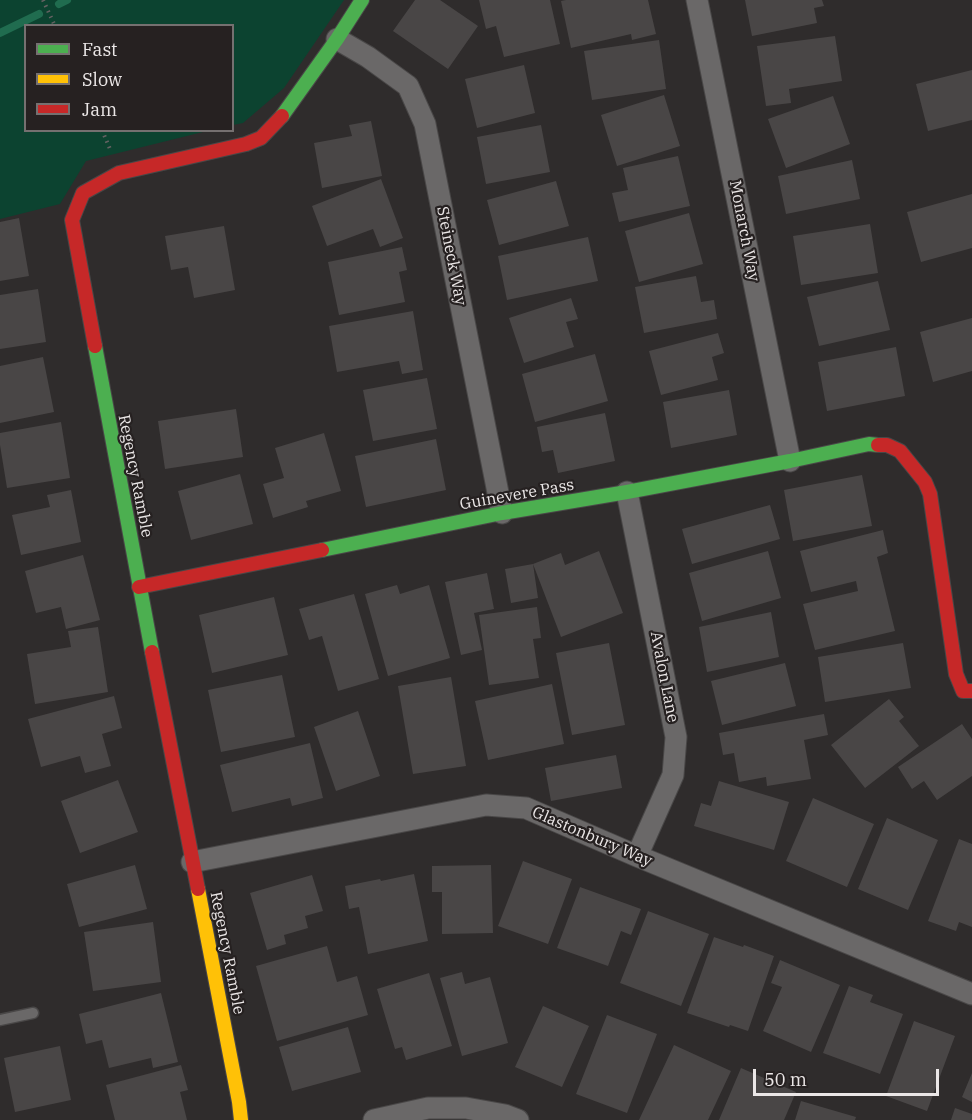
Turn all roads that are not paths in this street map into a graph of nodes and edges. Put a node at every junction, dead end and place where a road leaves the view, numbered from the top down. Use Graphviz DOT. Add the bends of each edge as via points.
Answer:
graph roads {
  1 [pos="362,0"];
  2 [pos="697,0"];
  3 [pos="337,39"];
  4 [pos="790,461"];
  5 [pos="627,492"];
  6 [pos="502,513"];
  7 [pos="139,587"];
  8 [pos="972,691"];
  9 [pos="637,856"];
  10 [pos="192,862"];
  11 [pos="972,994"];
  12 [pos="33,1013"];
  13 [pos="0,1020"];
  14 [pos="241,1120"];
  15 [pos="374,1120"];
  16 [pos="518,1120"];
  1 -- 3 [label="street, Regency Ramble"];
  2 -- 4 [label="street, Monarch Way"];
  3 -- 6 [label="street, Steineck Way" via="408,86 425,124"];
  3 -- 7 [label="street, Regency Ramble" via="278,122 261,138 119,173 82,192 72,220"];
  4 -- 5 [label="street, Guinevere Pass"];
  4 -- 8 [label="street, Guinevere Pass" via="869,444 887,445 900,451 917,471 930,494 956,674 963,691"];
  5 -- 6 [label="street, Guinevere Pass"];
  5 -- 9 [label="street, Avalon Lane" via="676,737 673,775"];
  6 -- 7 [label="street, Guinevere Pass"];
  7 -- 10 [label="street, Regency Ramble"];
  9 -- 10 [label="street, Glastonbury Way" via="526,808 486,805"];
  9 -- 11 [label="street, Glastonbury Way"];
  10 -- 14 [label="street, Regency Ramble"];
  12 -- 13 [label="lane"];
  15 -- 16 [label="street" via="428,1108 466,1108"];
}
